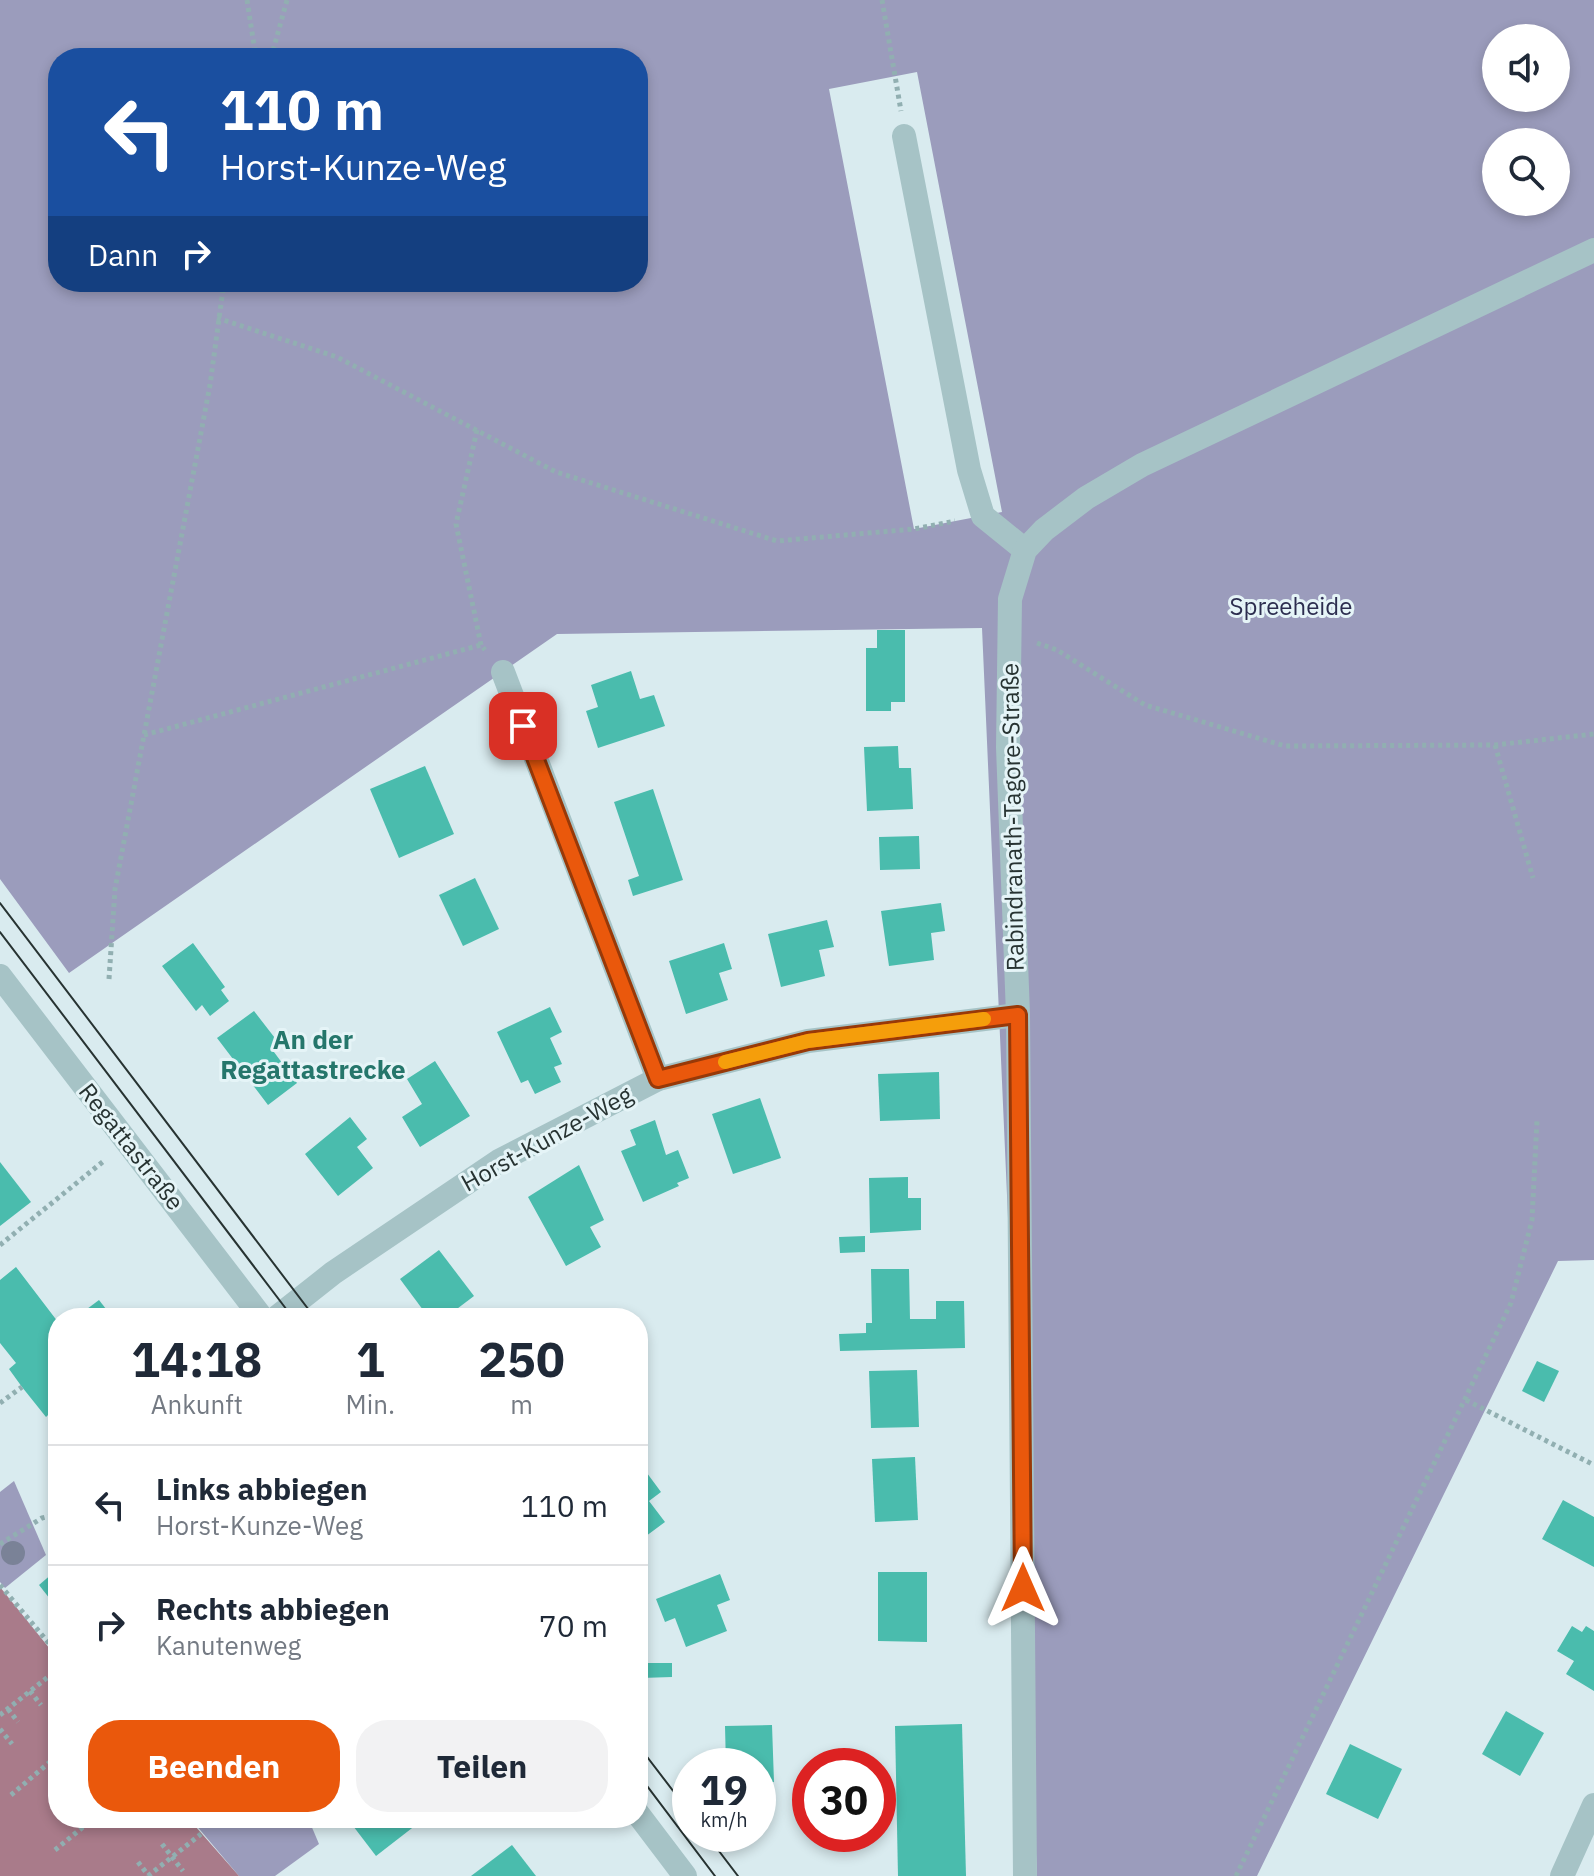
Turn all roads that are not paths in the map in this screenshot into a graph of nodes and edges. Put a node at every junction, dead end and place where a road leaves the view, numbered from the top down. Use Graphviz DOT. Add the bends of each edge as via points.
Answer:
graph roads {
  1 [pos="904,136"];
  2 [pos="1594,250"];
  3 [pos="1025,550"];
  4 [pos="503,672"];
  5 [pos="0,976"];
  6 [pos="1018,1015"];
  7 [pos="658,1079"];
  8 [pos="254,1308"];
  9 [pos="289,1308"];
  10 [pos="1594,1805"];
  11 [pos="648,1827"];
  12 [pos="685,1876"];
  13 [pos="1025,1876"];
  14 [pos="1562,1876"];
  1 -- 3 [label="street" via="969,470 983,516"];
  2 -- 3 [label="street, Rabindranath-Tagore-Straße" via="1142,465 1086,498"];
  3 -- 6 [label="street, Rabindranath-Tagore-Straße" via="1010,599 1009,635"];
  4 -- 7 [label="street"];
  5 -- 8 [label="street, Regattastraße"];
  6 -- 7 [label="street, Horst-Kunze-Weg" via="808,1041"];
  6 -- 13 [label="street, Rabindranath-Tagore-Straße"];
  7 -- 9 [label="street, Horst-Kunze-Weg" via="499,1161"];
  10 -- 14 [label="street"];
  11 -- 12 [label="street"];
}
